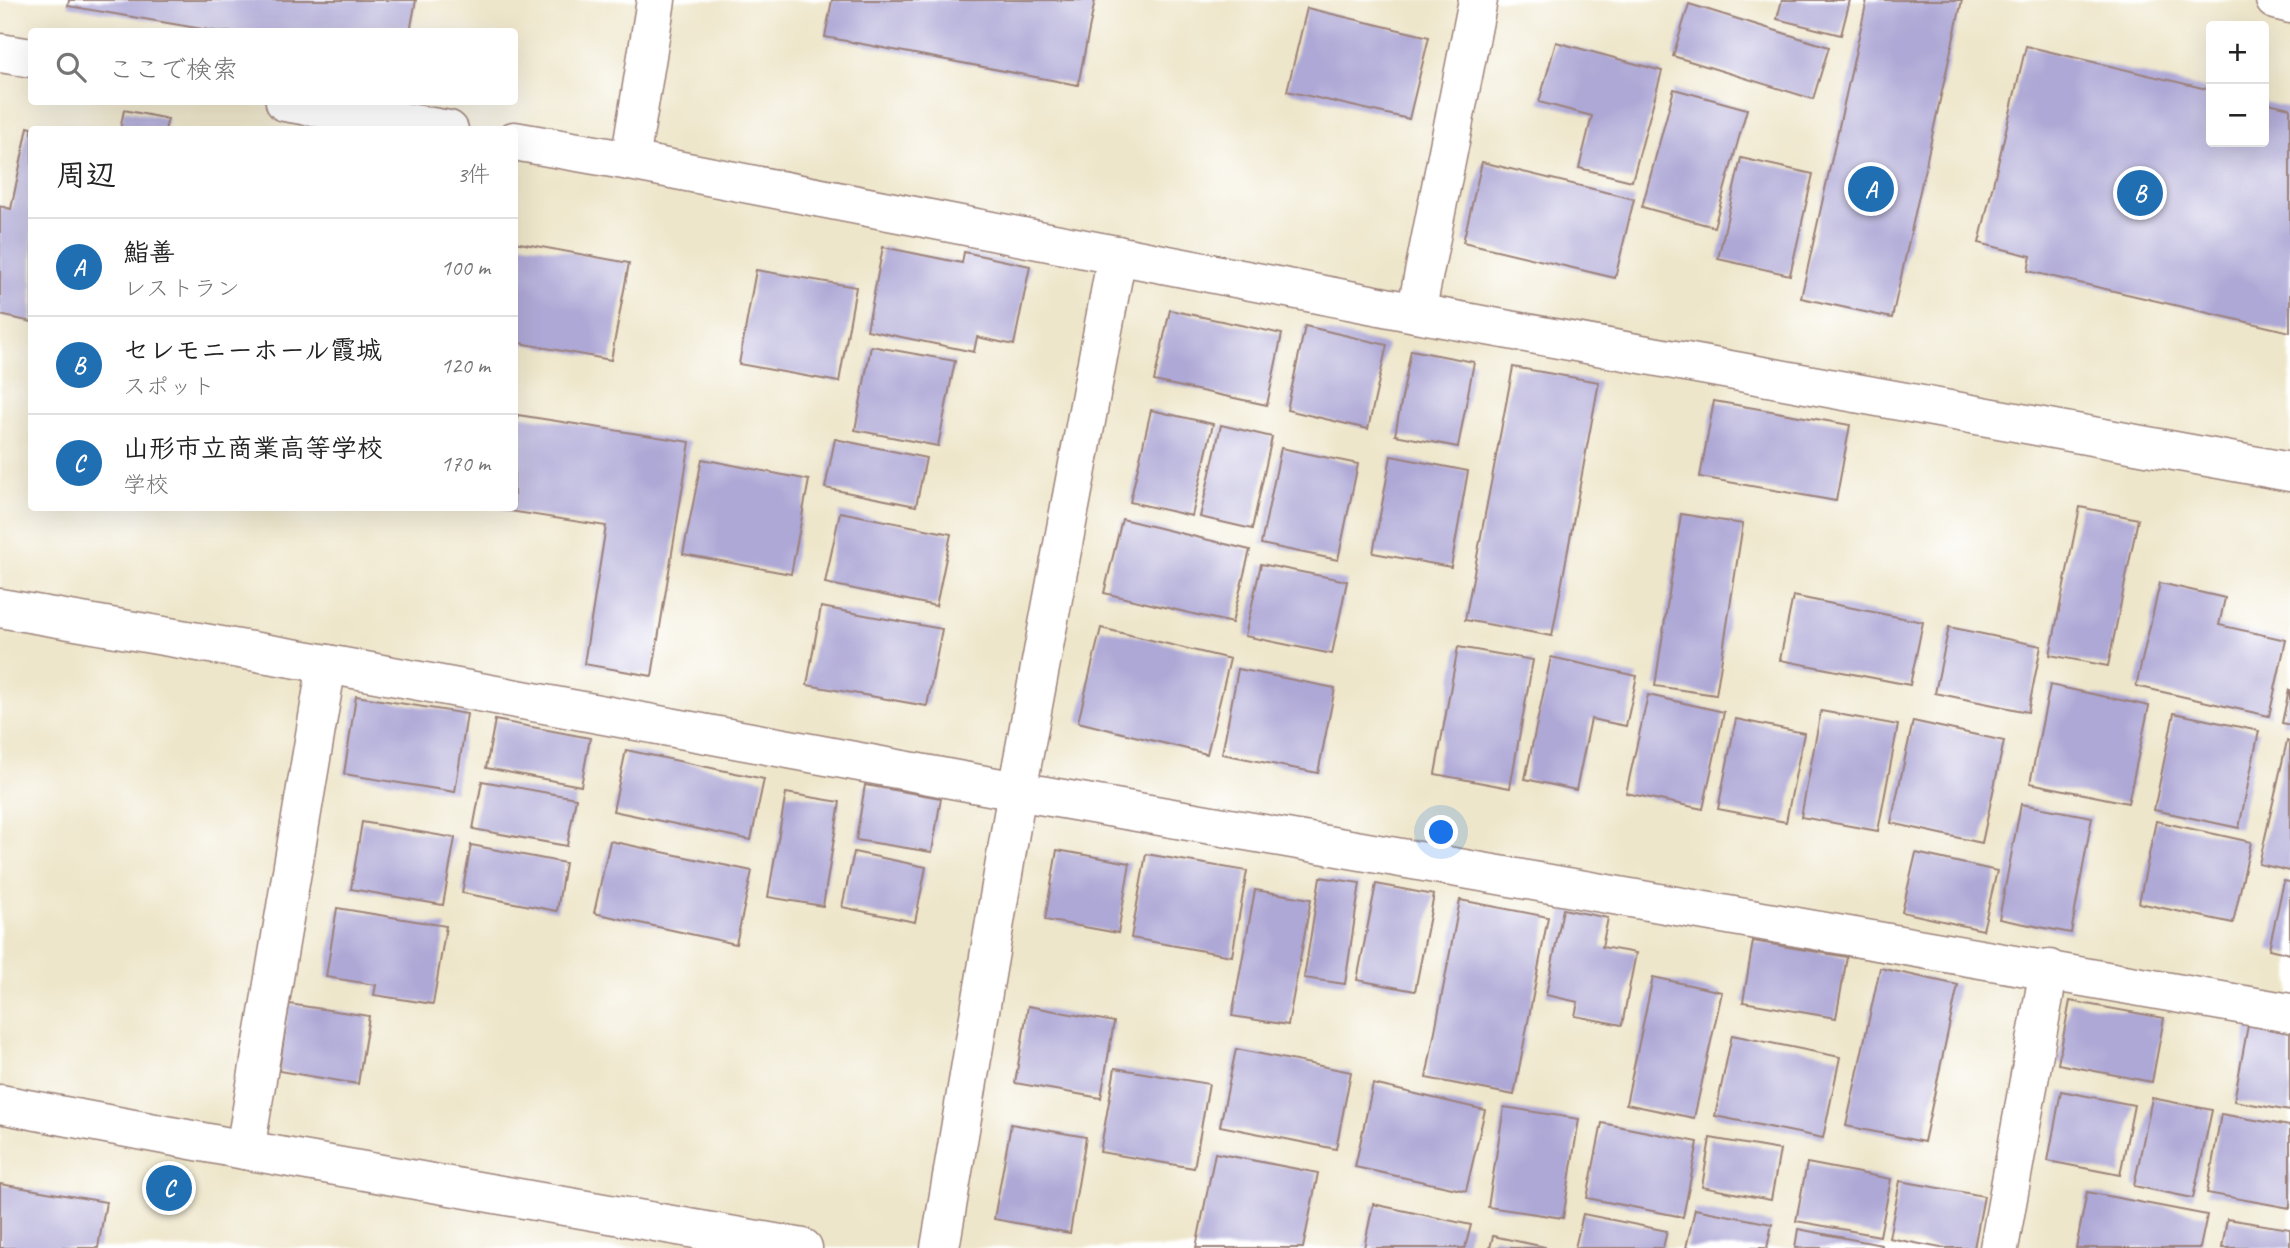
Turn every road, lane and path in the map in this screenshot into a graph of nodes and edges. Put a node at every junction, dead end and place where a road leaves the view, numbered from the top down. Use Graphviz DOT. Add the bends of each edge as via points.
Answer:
graph roads {
  1 [pos="656,0"];
  2 [pos="1478,0"];
  3 [pos="2275,0"];
  4 [pos="2290,4"];
  5 [pos="0,53"];
  6 [pos="28,57"];
  7 [pos="303,105"];
  8 [pos="426,126"];
  9 [pos="518,142"];
  10 [pos="630,160"];
  11 [pos="1117,255"];
  12 [pos="1416,313"];
  13 [pos="2290,472"];
  14 [pos="0,608"];
  15 [pos="327,664"];
  16 [pos="1017,791"];
  17 [pos="2049,969"];
  18 [pos="2290,1013"];
  19 [pos="0,1104"];
  20 [pos="245,1150"];
  21 [pos="803,1248"];
  22 [pos="940,1248"];
  23 [pos="1999,1248"];
  1 -- 10 [label="street"];
  2 -- 12 [label="street"];
  3 -- 4 [label="street"];
  5 -- 6 [label="street"];
  7 -- 8 [label="street"];
  9 -- 10 [label="street"];
  10 -- 11 [label="street"];
  11 -- 12 [label="street"];
  11 -- 16 [label="street"];
  12 -- 13 [label="street"];
  14 -- 15 [label="street"];
  15 -- 16 [label="street"];
  15 -- 20 [label="street"];
  16 -- 17 [label="street"];
  16 -- 22 [label="street"];
  17 -- 18 [label="street"];
  17 -- 23 [label="street"];
  19 -- 20 [label="street"];
  20 -- 21 [label="street"];
}
